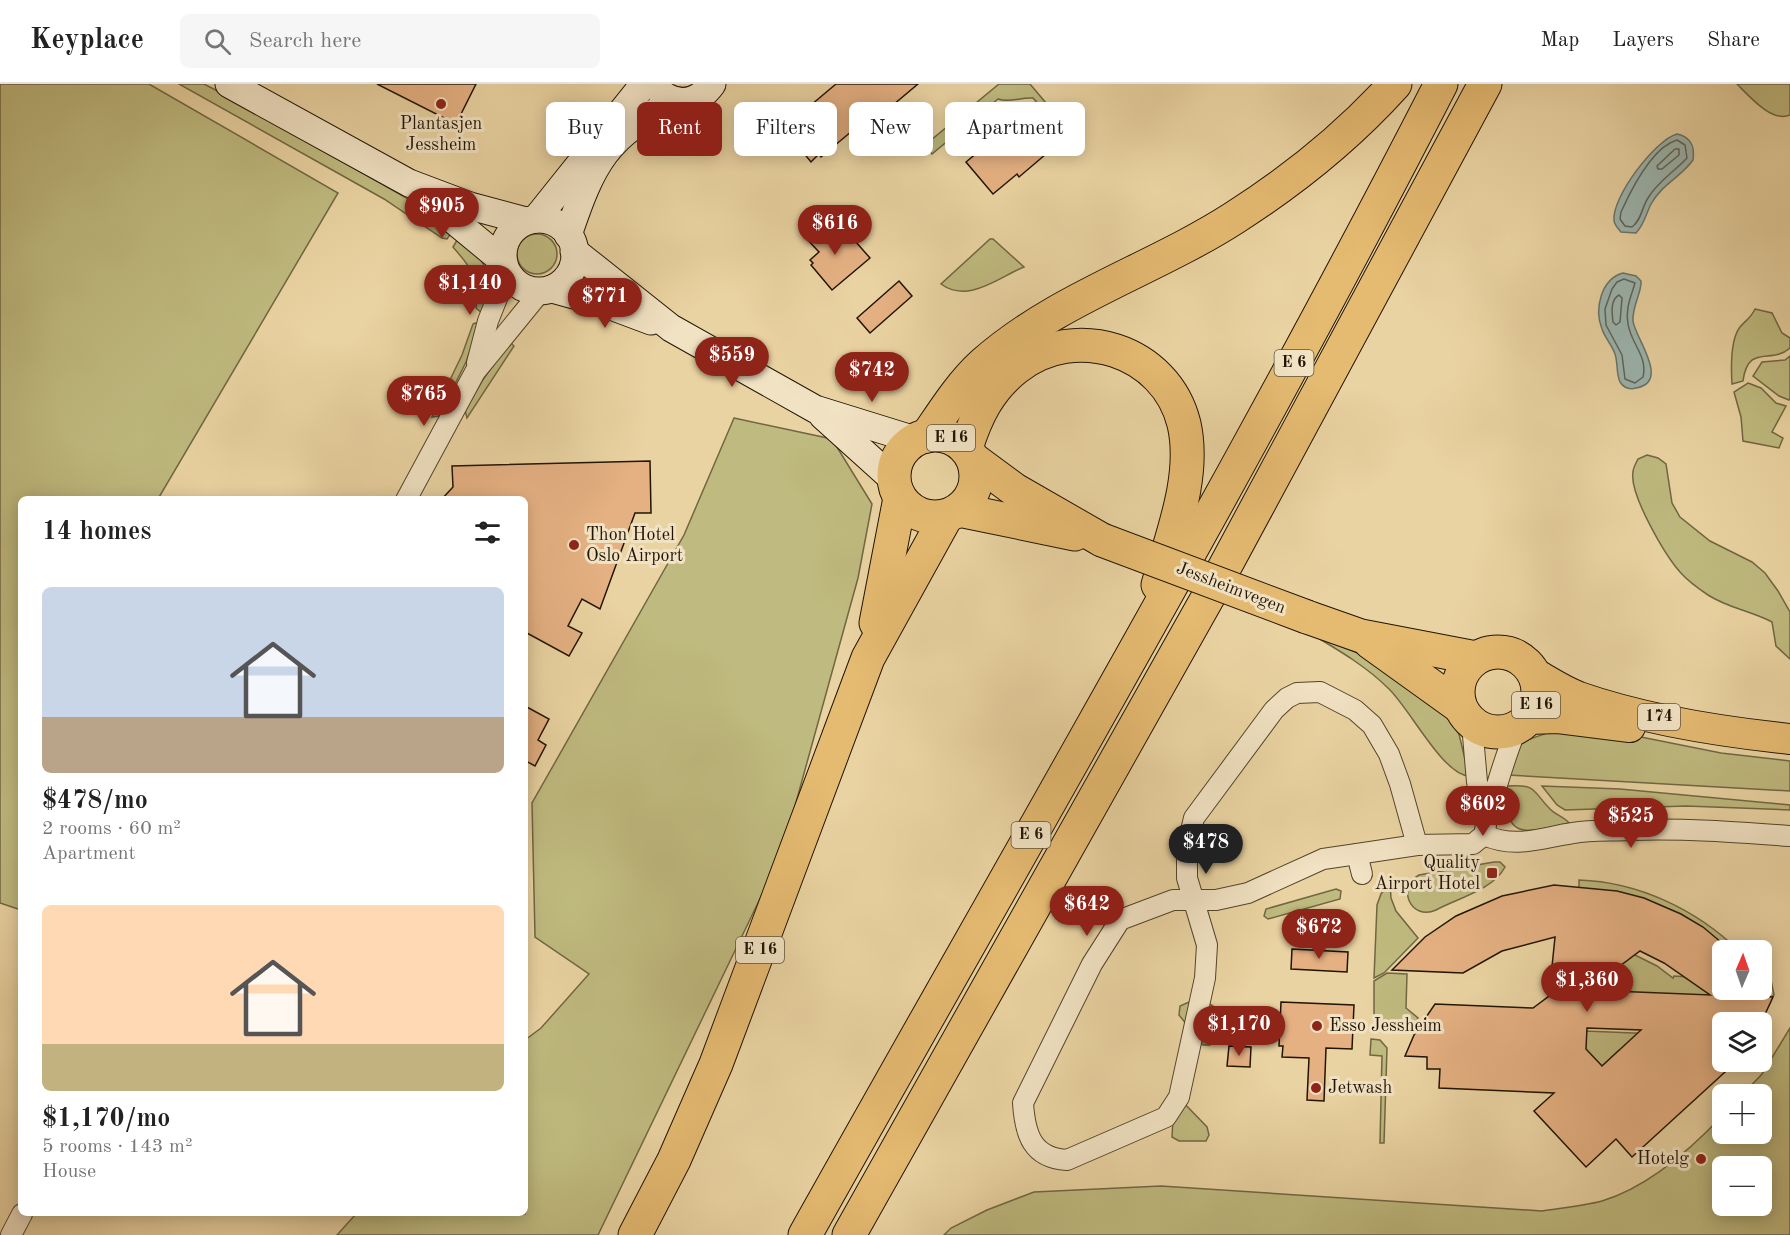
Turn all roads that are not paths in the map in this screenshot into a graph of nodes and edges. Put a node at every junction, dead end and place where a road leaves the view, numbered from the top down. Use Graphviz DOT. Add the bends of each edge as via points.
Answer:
graph roads {
  1 [pos="229,84"];
  2 [pos="644,84"];
  3 [pos="653,84"];
  4 [pos="712,84"];
  5 [pos="1395,84"];
  6 [pos="1441,84"];
  7 [pos="1485,84"];
  8 [pos="678,101"];
  9 [pos="409,183"];
  10 [pos="531,220"];
  11 [pos="571,243"];
  12 [pos="505,267"];
  13 [pos="547,290"];
  14 [pos="670,328"];
  15 [pos="475,372"];
  16 [pos="815,409"];
  17 [pos="921,438"];
  18 [pos="969,454"];
  19 [pos="897,489"];
  20 [pos="408,496"];
  21 [pos="953,514"];
  22 [pos="1102,540"];
  23 [pos="1361,636"];
  24 [pos="1141,640"];
  25 [pos="868,658"];
  26 [pos="1476,658"];
  27 [pos="1534,673"];
  28 [pos="1466,715"];
  29 [pos="1523,723"];
  30 [pos="1790,739"];
  31 [pos="1790,753"];
  32 [pos="1485,827"];
  33 [pos="1790,836"];
  34 [pos="1417,845"];
  35 [pos="1357,854"];
  36 [pos="1362,874"];
  37 [pos="1194,900"];
  38 [pos="21,1216"];
  39 [pos="11,1235"];
  40 [pos="635,1235"];
  41 [pos="805,1235"];
  42 [pos="849,1235"];
  1 -- 9 [label="main road"];
  2 -- 10 [label="main road"];
  3 -- 8 [label="main road"];
  4 -- 8 [label="main road" via="697,98"];
  5 -- 17 [label="highway" via="1329,146 1234,218 1014,340 982,365"];
  6 -- 24 [label="highway, E 6" via="1294,364"];
  7 -- 42 [label="highway, E 6" via="1221,574"];
  8 -- 11 [label="main road" via="632,126 596,163 584,187"];
  9 -- 10 [label="main road" via="470,206"];
  9 -- 12 [label="main road"];
  10 -- 11 [label="main road" via="554,223"];
  10 -- 12 [label="main road" via="517,226 505,241"];
  11 -- 13 [label="main road" via="574,260 567,277"];
  11 -- 14 [label="main road"];
  12 -- 13 [label="main road" via="516,283 528,290"];
  12 -- 15 [label="street"];
  13 -- 14 [label="main road" via="603,303"];
  13 -- 15 [label="street"];
  14 -- 16 [label="main road"];
  15 -- 20 [label="street"];
  16 -- 17 [label="main road"];
  16 -- 19 [label="main road"];
  17 -- 18 [label="highway, E 16" via="941,435 954,439"];
  17 -- 19 [label="highway, E 16" via="898,457"];
  18 -- 21 [label="highway, E 16" via="976,470 974,493"];
  18 -- 22 [label="highway, Jessheimvegen / E 16" via="1015,490"];
  18 -- 24 [label="highway, E 6" via="977,417 993,389 1017,366 1045,352 1081,345 1121,351 1161,378 1184,425 1187,466"];
  19 -- 21 [label="highway, E 16" via="908,508 920,515 933,518"];
  19 -- 25 [label="highway, E 16"];
  21 -- 22 [label="highway, Jessheimvegen / E 16"];
  21 -- 25 [label="highway, E 16"];
  22 -- 23 [label="highway, Jessheimvegen / E 16, bridge"];
  23 -- 26 [label="highway, Jessheimvegen / E 16"];
  23 -- 28 [label="highway, Jessheimvegen / E 16"];
  24 -- 41 [label="highway, E 6"];
  25 -- 40 [label="highway, E 16" via="716,1064 674,1160"];
  26 -- 27 [label="highway, E 16" via="1501,651 1515,655"];
  26 -- 28 [label="highway" via="1459,679 1457,692"];
  27 -- 29 [label="highway, E 16" via="1538,697 1535,709"];
  27 -- 30 [label="main road, 174" via="1577,696 1635,712 1733,733"];
  28 -- 29 [label="highway, E 16" via="1486,731 1502,733"];
  28 -- 32 [label="street"];
  29 -- 31 [label="main road, 174" via="1558,718 1609,723"];
  29 -- 32 [label="street" via="1506,755"];
  32 -- 33 [label="street" via="1499,842 1518,843 1576,833 1632,830"];
  32 -- 34 [label="street" via="1473,844"];
  34 -- 35 [label="street"];
  34 -- 37 [label="street" via="1389,754 1372,725 1320,692 1298,693 1274,710 1194,818 1186,848 1187,878"];
  35 -- 36 [label="street"];
  35 -- 37 [label="street" via="1323,859 1248,893"];
  37 -- 37 [label="street" via="1173,900 1120,920 1092,964 1023,1103 1024,1126 1032,1143 1052,1159 1067,1160 1166,1117 1179,1097 1205,978 1207,945"];
  38 -- 39 [label="street"];
}
